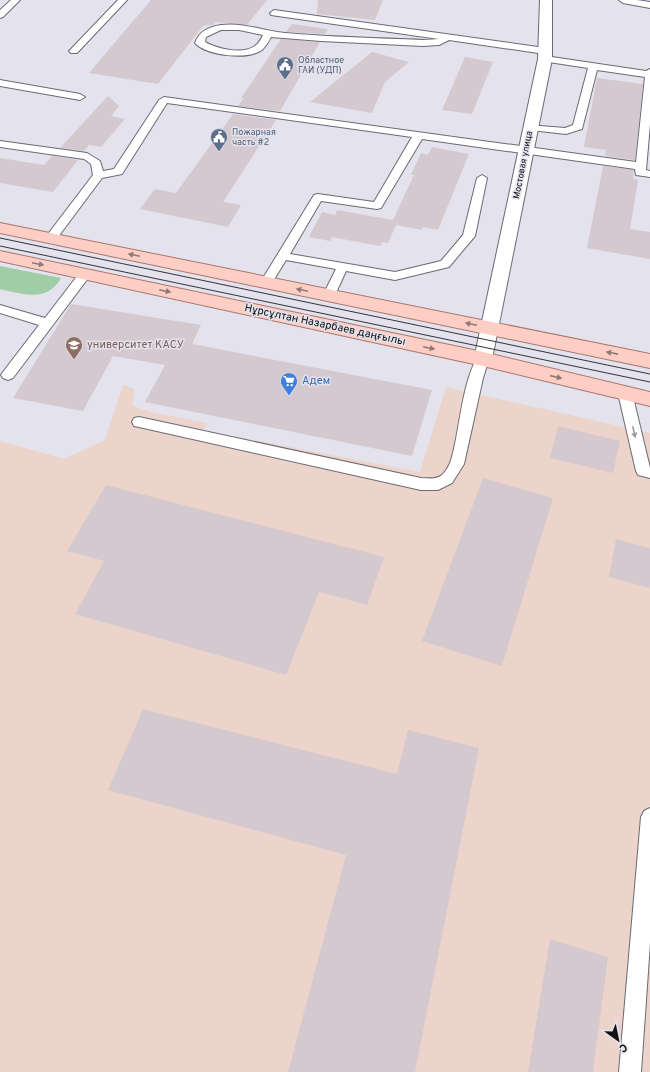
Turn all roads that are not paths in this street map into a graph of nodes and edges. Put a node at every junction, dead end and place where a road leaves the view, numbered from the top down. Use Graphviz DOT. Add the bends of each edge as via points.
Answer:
graph roads {
  1 [pos="16,0"];
  2 [pos="123,0"];
  3 [pos="546,0"];
  4 [pos="624,0"];
  5 [pos="650,5"];
  6 [pos="274,13"];
  7 [pos="0,15"];
  8 [pos="269,33"];
  9 [pos="448,38"];
  10 [pos="74,51"];
  11 [pos="545,55"];
  12 [pos="593,66"];
  13 [pos="650,74"];
  14 [pos="0,83"];
  15 [pos="80,97"];
  16 [pos="531,127"];
  17 [pos="418,136"];
  18 [pos="0,144"];
  19 [pos="526,151"];
  20 [pos="640,166"];
  21 [pos="650,174"];
  22 [pos="98,175"];
  23 [pos="482,178"];
  24 [pos="0,228"];
  25 [pos="51,238"];
  26 [pos="0,256"];
  27 [pos="282,256"];
  28 [pos="342,266"];
  29 [pos="85,274"];
  30 [pos="266,283"];
  31 [pos="329,295"];
  32 [pos="0,309"];
  33 [pos="47,323"];
  34 [pos="489,328"];
  35 [pos="483,360"];
  36 [pos="650,361"];
  37 [pos="8,375"];
  38 [pos="625,394"];
  39 [pos="650,399"];
  40 [pos="139,422"];
  41 [pos="650,473"];
  42 [pos="650,817"];
  43 [pos="630,1072"];
  1 -- 7 [label="lane"];
  2 -- 10 [label="lane"];
  3 -- 11 [label="street, Мостовая улица"];
  4 -- 5 [label="lane"];
  6 -- 9 [label="lane"];
  8 -- 8 [label="lane" via="259,48 248,53 207,48 200,43 202,36 210,30 224,27"];
  8 -- 9 [label="lane" via="419,42 439,42"];
  9 -- 11 [label="lane"];
  11 -- 12 [label="lane"];
  11 -- 16 [label="street, Мостовая улица"];
  12 -- 13 [label="lane"];
  12 -- 16 [label="lane" via="578,127 566,131"];
  13 -- 20 [label="lane"];
  14 -- 15 [label="lane"];
  16 -- 19 [label="street, Мостовая улица"];
  17 -- 19 [label="lane"];
  17 -- 22 [label="lane" via="164,100 118,172"];
  17 -- 27 [label="lane" via="377,206 318,197"];
  18 -- 22 [label="lane" via="87,156 96,163"];
  19 -- 20 [label="lane"];
  19 -- 34 [label="street, Мостовая улица"];
  20 -- 21 [label="lane" via="640,173"];
  22 -- 25 [label="lane"];
  23 -- 28 [label="lane" via="469,236 445,264 395,276"];
  24 -- 25 [label="main road"];
  30 -- 25 [label="main road, one-way"];
  26 -- 29 [label="main road, Нұрсұлтан Назарбаев даңғылы, one-way"];
  27 -- 28 [label="lane"];
  27 -- 30 [label="lane"];
  28 -- 31 [label="lane"];
  29 -- 33 [label="lane"];
  29 -- 35 [label="main road, Нұрсұлтан Назарбаев даңғылы, one-way"];
  31 -- 30 [label="main road, one-way"];
  34 -- 31 [label="main road, one-way"];
  32 -- 33 [label="lane"];
  33 -- 37 [label="lane"];
  34 -- 35 [label="street, Мостовая улица"];
  36 -- 34 [label="main road, one-way"];
  35 -- 38 [label="main road, Нұрсұлтан Назарбаев даңғылы, one-way"];
  35 -- 40 [label="lane" via="476,378 457,464 447,479 438,484 421,484"];
  38 -- 39 [label="main road, Нұрсұлтан Назарбаев даңғылы"];
  38 -- 41 [label="lane, one-way" via="643,471"];
  42 -- 43 [label="lane"];
}
